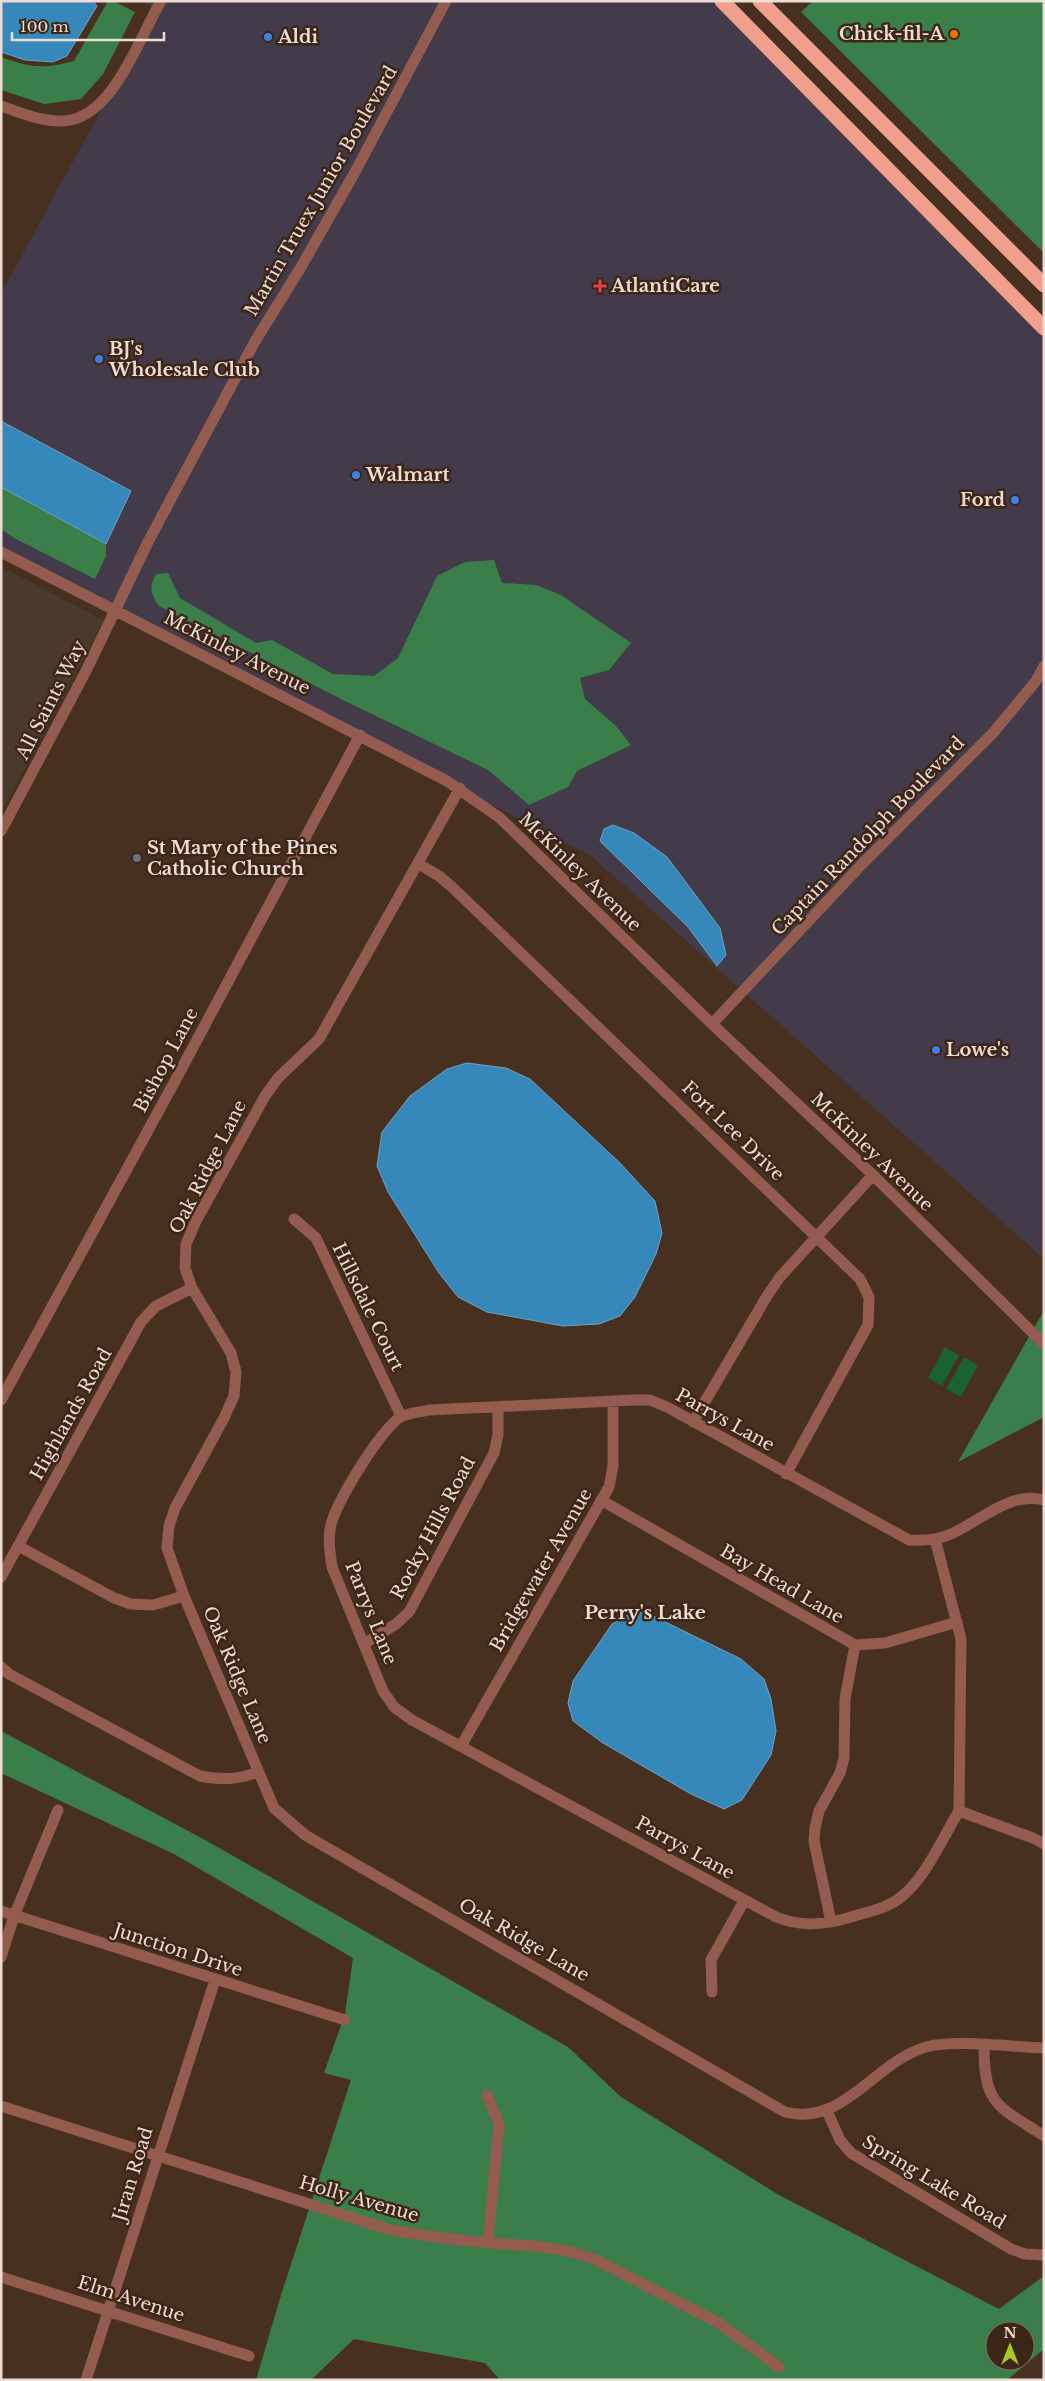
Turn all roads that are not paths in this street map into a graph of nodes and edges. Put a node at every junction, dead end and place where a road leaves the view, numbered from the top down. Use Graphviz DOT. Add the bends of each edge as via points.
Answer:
graph roads {
  1 [pos="161,1"];
  2 [pos="446,1"];
  3 [pos="722,1"];
  4 [pos="760,1"];
  5 [pos="1,106"];
  6 [pos="1044,285"];
  7 [pos="1044,328"];
  8 [pos="1,552"];
  9 [pos="116,611"];
  10 [pos="1044,666"];
  11 [pos="360,735"];
  12 [pos="460,788"];
  13 [pos="1,831"];
  14 [pos="419,864"];
  15 [pos="712,1024"];
  16 [pos="873,1175"];
  17 [pos="294,1219"];
  18 [pos="817,1236"];
  19 [pos="192,1288"];
  20 [pos="1044,1344"];
  21 [pos="1,1400"];
  22 [pos="612,1401"];
  23 [pos="498,1407"];
  24 [pos="401,1416"];
  25 [pos="693,1422"];
  26 [pos="786,1474"];
  27 [pos="601,1500"];
  28 [pos="1044,1500"];
  29 [pos="935,1539"];
  30 [pos="18,1546"];
  31 [pos="1,1577"];
  32 [pos="184,1596"];
  33 [pos="957,1622"];
  34 [pos="364,1644"];
  35 [pos="855,1645"];
  36 [pos="1,1666"];
  37 [pos="461,1746"];
  38 [pos="258,1772"];
  39 [pos="58,1810"];
  40 [pos="959,1811"];
  41 [pos="1044,1844"];
  42 [pos="744,1901"];
  43 [pos="1,1912"];
  44 [pos="14,1916"];
  45 [pos="832,1922"];
  46 [pos="1,1957"];
  47 [pos="215,1980"];
  48 [pos="712,1992"];
  49 [pos="344,2020"];
  50 [pos="984,2045"];
  51 [pos="1044,2048"];
  52 [pos="487,2095"];
  53 [pos="1,2106"];
  54 [pos="827,2111"];
  55 [pos="1044,2136"];
  56 [pos="157,2156"];
  57 [pos="488,2242"];
  58 [pos="1044,2255"];
  59 [pos="1,2277"];
  60 [pos="109,2310"];
  61 [pos="249,2356"];
  62 [pos="779,2367"];
  63 [pos="86,2380"];
  1 -- 5 [label="street" via="113,90 93,111 65,121 37,118"];
  2 -- 9 [label="street, Martin Truex Junior Boulevard" via="363,158 254,343 148,542"];
  3 -- 7 [label="highway"];
  4 -- 6 [label="highway"];
  8 -- 9 [label="street, McKinley Avenue"];
  9 -- 11 [label="street, McKinley Avenue"];
  9 -- 13 [label="street, All Saints Way"];
  10 -- 15 [label="street, Captain Randolph Boulevard" via="1036,681 993,732 863,863"];
  11 -- 12 [label="street, McKinley Avenue"];
  11 -- 21 [label="street, Bishop Lane"];
  12 -- 14 [label="street, Oak Ridge Lane"];
  12 -- 15 [label="street, McKinley Avenue" via="500,818"];
  14 -- 18 [label="street, Fort Lee Drive" via="459,893"];
  14 -- 19 [label="street, Oak Ridge Lane" via="319,1039 278,1078 265,1096 193,1227 185,1256 185,1268"];
  15 -- 16 [label="street, McKinley Avenue"];
  16 -- 18 [label="street"];
  16 -- 20 [label="street, McKinley Avenue"];
  17 -- 24 [label="street, Hillsdale Court" via="316,1238"];
  18 -- 25 [label="street" via="767,1296"];
  18 -- 26 [label="street, Fort Lee Drive" via="860,1279 869,1297 870,1315"];
  19 -- 30 [label="street, Highlands Road" via="156,1306 141,1322"];
  19 -- 32 [label="street, Oak Ridge Lane" via="230,1353 236,1372 231,1403 175,1508 169,1526 168,1548"];
  22 -- 23 [label="street, Parrys Lane"];
  22 -- 25 [label="street, Parrys Lane" via="650,1400"];
  22 -- 27 [label="street, Bridgewater Avenue" via="613,1466"];
  23 -- 24 [label="street, Parrys Lane" via="429,1410"];
  23 -- 34 [label="street, Rocky Hills Road" via="494,1453 409,1612"];
  24 -- 34 [label="street, Parrys Lane" via="378,1440 331,1522 328,1546 332,1567"];
  25 -- 26 [label="street, Parrys Lane"];
  26 -- 29 [label="street, Parrys Lane" via="909,1540"];
  27 -- 35 [label="street, Bay Head Lane"];
  27 -- 37 [label="street, Bridgewater Avenue"];
  28 -- 29 [label="street, Parrys Lane" via="1022,1498 1009,1502"];
  29 -- 33 [label="street"];
  30 -- 31 [label="street, Highlands Road"];
  30 -- 32 [label="street" via="131,1604 153,1605"];
  32 -- 38 [label="street, Oak Ridge Lane"];
  33 -- 35 [label="street, Bay Head Lane" via="885,1643"];
  33 -- 40 [label="street" via="961,1639"];
  34 -- 37 [label="street, Parrys Lane" via="383,1691 394,1707"];
  35 -- 45 [label="street" via="845,1699 844,1758 840,1774 819,1811 815,1828 814,1841"];
  36 -- 38 [label="street" via="9,1674 200,1776 219,1780 239,1779"];
  37 -- 42 [label="street, Parrys Lane"];
  38 -- 54 [label="street, Oak Ridge Lane" via="274,1808 305,1836 777,2109 800,2115"];
  39 -- 44 [label="street"];
  40 -- 41 [label="street"];
  40 -- 45 [label="street, Parrys Lane" via="916,1882 901,1898 884,1907"];
  42 -- 45 [label="street, Parrys Lane" via="790,1923 811,1926"];
  42 -- 48 [label="street" via="711,1960"];
  43 -- 44 [label="street, Junction Drive"];
  44 -- 46 [label="street"];
  44 -- 47 [label="street, Junction Drive"];
  47 -- 49 [label="street, Junction Drive"];
  47 -- 56 [label="street, Jiran Road"];
  50 -- 51 [label="street, Oak Ridge Lane"];
  50 -- 54 [label="street, Oak Ridge Lane" via="937,2045 914,2051"];
  50 -- 55 [label="street" via="985,2080 996,2102"];
  52 -- 57 [label="street" via="499,2124"];
  53 -- 56 [label="street, Holly Avenue"];
  54 -- 58 [label="street, Spring Lake Road" via="840,2140 851,2153 1011,2249"];
  56 -- 57 [label="street, Holly Avenue" via="391,2230"];
  56 -- 60 [label="street, Jiran Road"];
  57 -- 62 [label="street, Holly Avenue" via="562,2249 596,2260 719,2323"];
  59 -- 60 [label="street, Elm Avenue"];
  60 -- 61 [label="street, Elm Avenue"];
  60 -- 63 [label="street, Jiran Road"];
}
